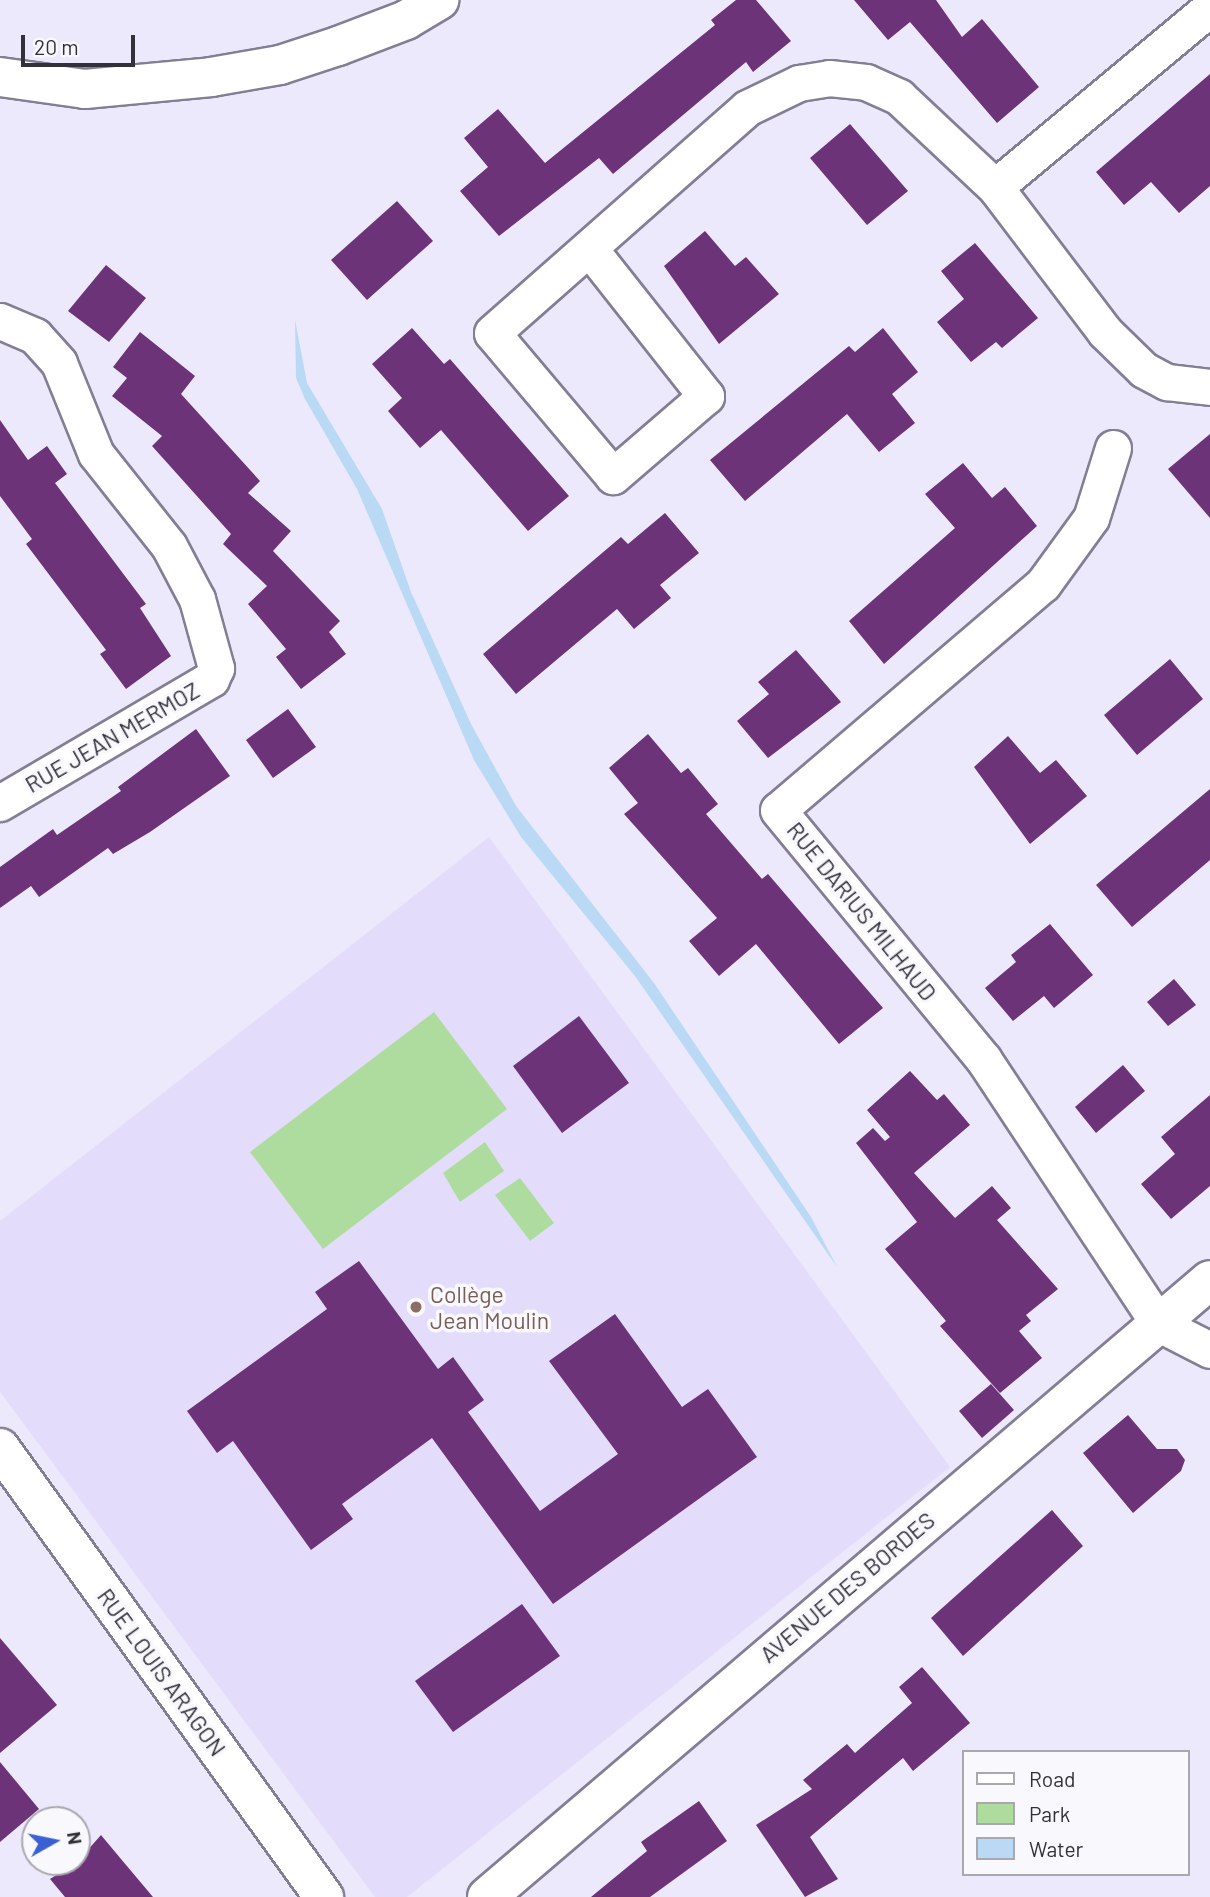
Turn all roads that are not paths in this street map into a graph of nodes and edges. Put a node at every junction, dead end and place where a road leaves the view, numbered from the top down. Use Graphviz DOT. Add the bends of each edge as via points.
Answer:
graph roads {
  1 [pos="439,0"];
  2 [pos="1210,8"];
  3 [pos="0,76"];
  4 [pos="995,187"];
  5 [pos="589,248"];
  6 [pos="0,321"];
  7 [pos="1210,387"];
  8 [pos="1113,448"];
  9 [pos="0,803"];
  10 [pos="1210,1280"];
  11 [pos="1159,1324"];
  12 [pos="1210,1350"];
  13 [pos="0,1448"];
  14 [pos="324,1897"];
  15 [pos="487,1897"];
  1 -- 3 [label="street" via="405,20 338,46 280,65 211,77 85,89"];
  2 -- 4 [label="street"];
  4 -- 5 [label="street" via="899,97 866,82 829,78 799,83 747,108"];
  4 -- 7 [label="street" via="1105,332 1144,370 1167,382"];
  5 -- 5 [label="street" via="492,333 613,476 706,396"];
  6 -- 9 [label="street, RUE JEAN MERMOZ" via="35,336 59,363 96,454 169,546 197,599 216,667 211,679"];
  8 -- 11 [label="street, RUE DARIUS MILHAUD" via="1091,518 1043,584 779,810 984,1060"];
  10 -- 11 [label="street, AVENUE DES BORDES"];
  11 -- 12 [label="street"];
  11 -- 15 [label="street, AVENUE DES BORDES"];
  13 -- 14 [label="street, RUE LOUIS ARAGON"];
}
